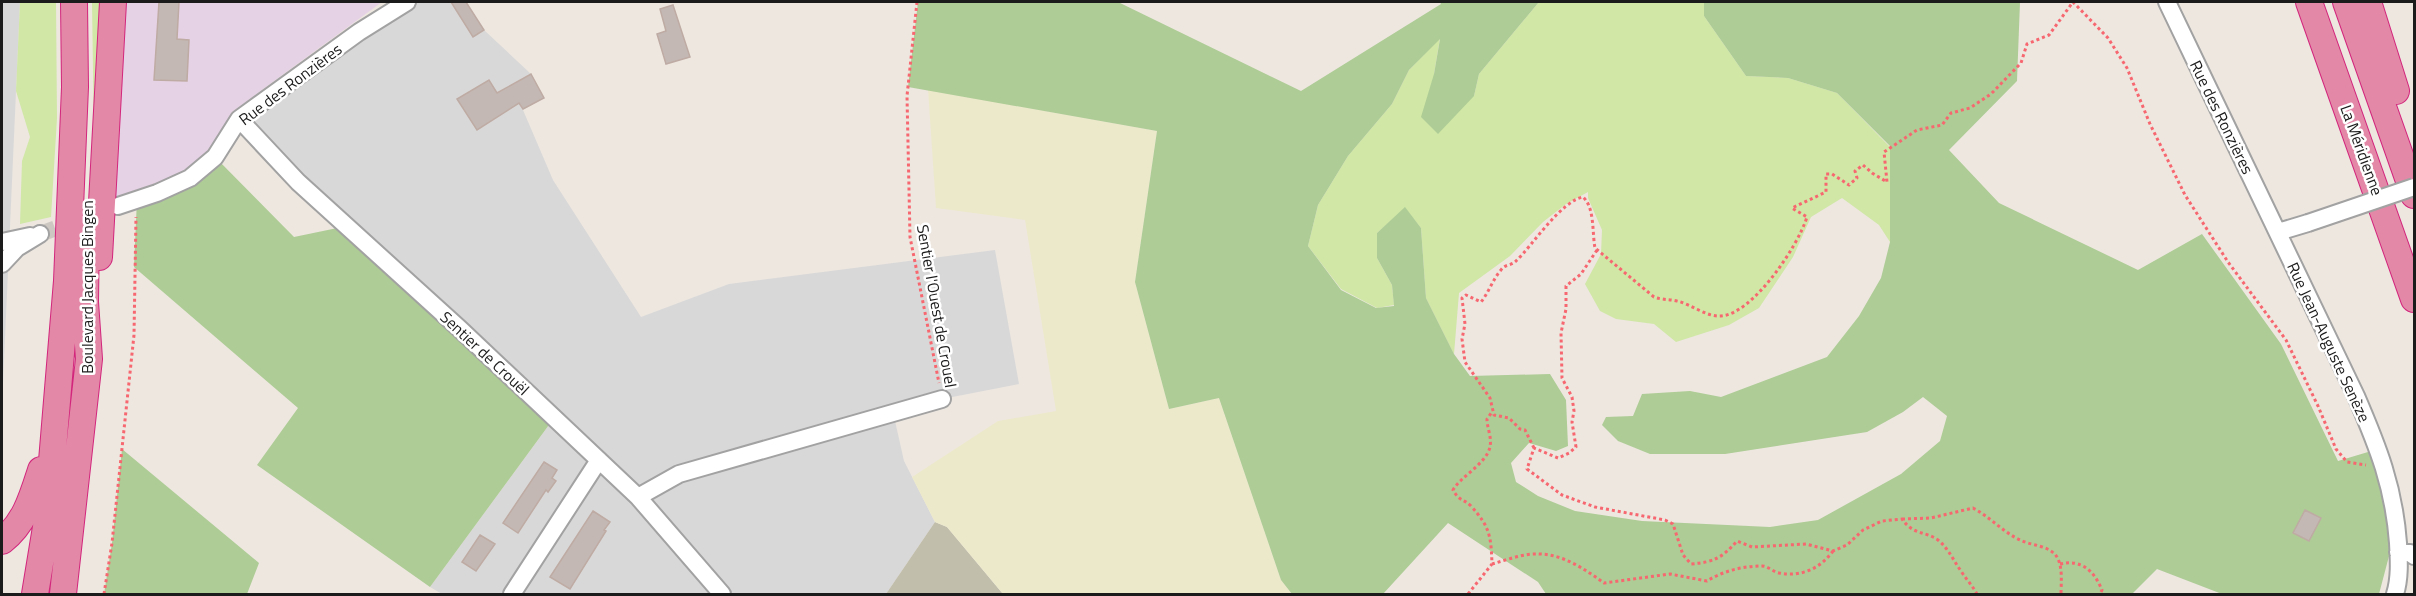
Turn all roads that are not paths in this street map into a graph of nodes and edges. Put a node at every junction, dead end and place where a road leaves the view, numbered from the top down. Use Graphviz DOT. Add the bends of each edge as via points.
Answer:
graph roads {
  1 [pos="74,2"];
  2 [pos="113,2"];
  3 [pos="407,2"];
  4 [pos="2167,2"];
  5 [pos="2308,2"];
  6 [pos="2346,2"];
  7 [pos="2368,2"];
  8 [pos="75,87"];
  9 [pos="239,120"];
  10 [pos="2415,168"];
  11 [pos="2415,187"];
  12 [pos="2415,195"];
  13 [pos="118,206"];
  14 [pos="2278,232"];
  15 [pos="2,242"];
  16 [pos="2,264"];
  17 [pos="2415,299"];
  18 [pos="90,359"];
  19 [pos="942,399"];
  20 [pos="56,421"];
  21 [pos="599,460"];
  22 [pos="638,497"];
  23 [pos="2,541"];
  24 [pos="2406,554"];
  25 [pos="35,594"];
  26 [pos="63,594"];
  27 [pos="512,594"];
  28 [pos="722,594"];
  29 [pos="2395,594"];
  1 -- 8 [label="highway, Boulevard Jacques Bingen"];
  2 -- 18 [label="highway"];
  3 -- 9 [label="street, Rue des Ronzières" via="359,32"];
  4 -- 14 [label="street, Rue des Ronzières"];
  5 -- 17 [label="highway, La Méridienne"];
  6 -- 12 [label="highway, La Méridienne"];
  7 -- 10 [label="highway"];
  8 -- 18 [label="highway, Boulevard Jacques Bingen" via="87,167 85,302"];
  8 -- 20 [label="highway, Boulevard Jacques Bingen" via="67,281"];
  9 -- 13 [label="street, Rue des Ronzières" via="215,157 190,178"];
  9 -- 21 [label="street, Sentier de Crouël" via="298,182"];
  11 -- 14 [label="street, bridge"];
  14 -- 24 [label="street, Rue Jean-Auguste Senèze" via="2384,464"];
  15 -- 16 [label="street" via="40,234 17,248"];
  18 -- 26 [label="highway, Boulevard Jacques Bingen"];
  19 -- 22 [label="street" via="679,474"];
  20 -- 23 [label="highway" via="26,513"];
  20 -- 25 [label="highway, Boulevard Jacques Bingen" via="47,521"];
  21 -- 22 [label="street, Sentier de Crouël"];
  21 -- 27 [label="street"];
  22 -- 28 [label="street, Sentier de Crouël"];
  24 -- 29 [label="street, Rue Jean-Auguste Senèze"];
}
